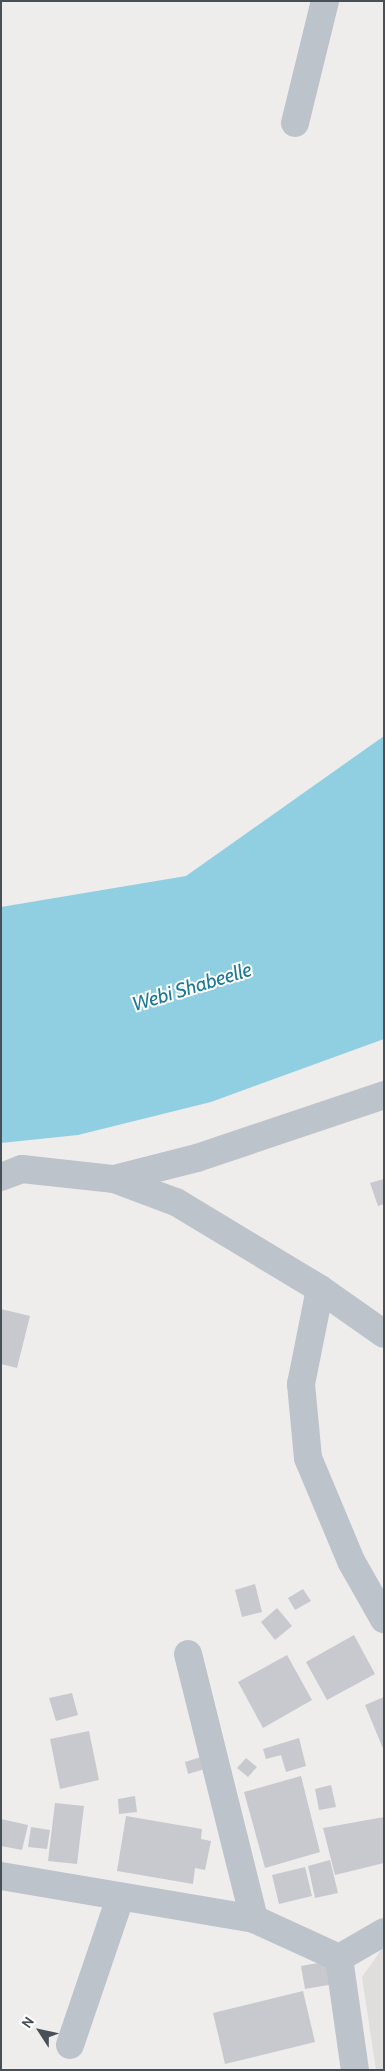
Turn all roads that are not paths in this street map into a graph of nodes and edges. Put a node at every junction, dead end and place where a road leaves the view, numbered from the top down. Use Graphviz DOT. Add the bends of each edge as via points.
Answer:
graph roads {
  1 [pos="325,1"];
  2 [pos="295,123"];
  3 [pos="384,1095"];
  4 [pos="1,1177"];
  5 [pos="114,1179"];
  6 [pos="320,1289"];
  7 [pos="384,1334"];
  8 [pos="384,1619"];
  9 [pos="188,1654"];
  10 [pos="1,1876"];
  11 [pos="120,1898"];
  12 [pos="254,1919"];
  13 [pos="384,1932"];
  14 [pos="339,1958"];
  15 [pos="70,2045"];
  16 [pos="355,2070"];
  1 -- 2 [label="street"];
  3 -- 5 [label="street" via="197,1158"];
  4 -- 5 [label="street" via="22,1170"];
  5 -- 6 [label="street" via="176,1202"];
  6 -- 7 [label="street"];
  6 -- 8 [label="street" via="300,1384 308,1458 351,1561"];
  9 -- 12 [label="street"];
  10 -- 11 [label="street"];
  11 -- 12 [label="street"];
  11 -- 15 [label="street"];
  12 -- 14 [label="street"];
  13 -- 14 [label="street"];
  14 -- 16 [label="street"];
}
